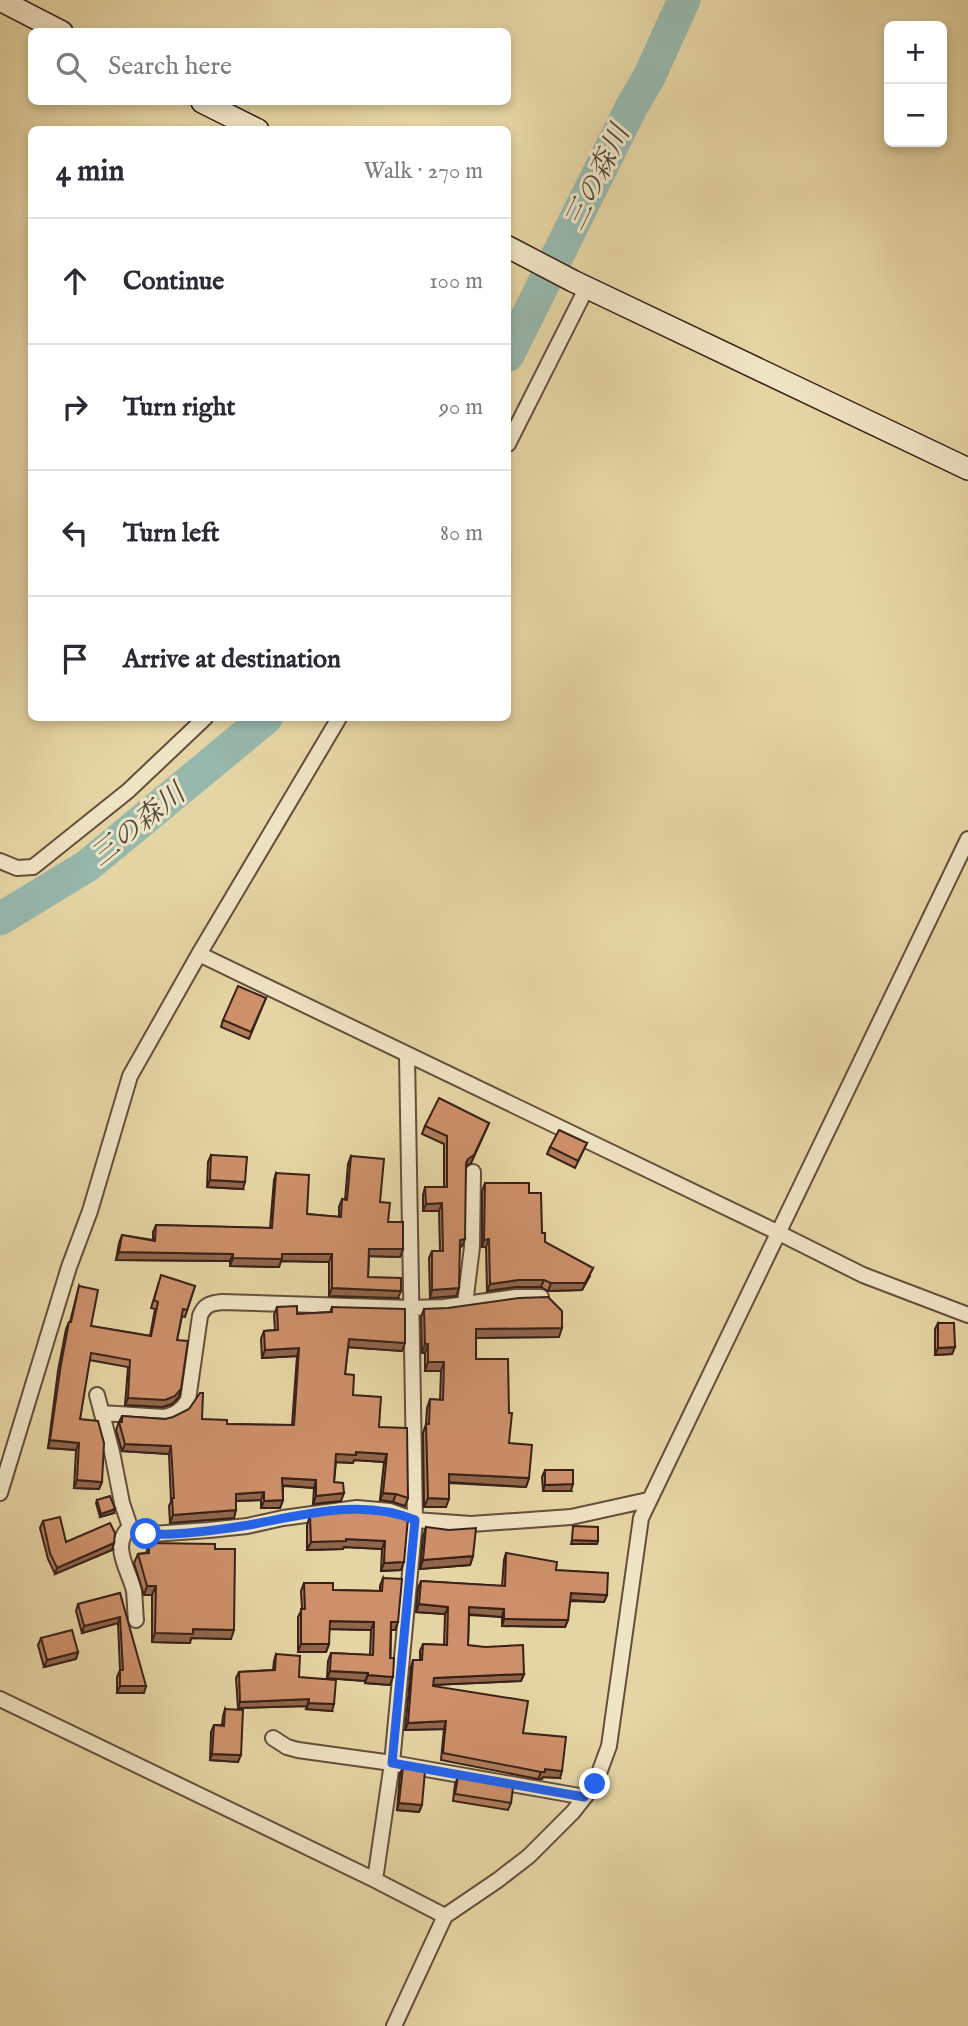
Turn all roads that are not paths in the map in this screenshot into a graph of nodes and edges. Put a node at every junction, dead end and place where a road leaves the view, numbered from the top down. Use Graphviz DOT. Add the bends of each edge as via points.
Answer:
graph roads {
  1 [pos="0,0"];
  2 [pos="54,28"];
  3 [pos="208,105"];
  4 [pos="250,126"];
  5 [pos="512,251"];
  6 [pos="580,284"];
  7 [pos="511,437"];
  8 [pos="968,469"];
  9 [pos="202,721"];
  10 [pos="337,721"];
  11 [pos="968,839"];
  12 [pos="0,861"];
  13 [pos="199,954"];
  14 [pos="407,1055"];
  15 [pos="473,1172"];
  16 [pos="777,1232"];
  17 [pos="541,1297"];
  18 [pos="465,1304"];
  19 [pos="411,1308"];
  20 [pos="968,1315"];
  21 [pos="97,1395"];
  22 [pos="102,1413"];
  23 [pos="0,1493"];
  24 [pos="648,1500"];
  25 [pos="415,1520"];
  26 [pos="130,1527"];
  27 [pos="136,1620"];
  28 [pos="0,1699"];
  29 [pos="273,1738"];
  30 [pos="392,1763"];
  31 [pos="584,1797"];
  32 [pos="375,1880"];
  33 [pos="445,1916"];
  34 [pos="394,2026"];
  1 -- 2 [label="street"];
  3 -- 4 [label="street"];
  5 -- 6 [label="street"];
  6 -- 7 [label="street"];
  6 -- 8 [label="street"];
  9 -- 12 [label="street" via="128,791 33,867 17,868"];
  10 -- 13 [label="street"];
  11 -- 16 [label="street"];
  13 -- 14 [label="street"];
  13 -- 23 [label="street" via="130,1076"];
  14 -- 16 [label="street"];
  14 -- 19 [label="street"];
  15 -- 18 [label="street" via="472,1247"];
  16 -- 20 [label="street" via="863,1275"];
  16 -- 24 [label="street"];
  17 -- 18 [label="street"];
  18 -- 19 [label="street"];
  19 -- 22 [label="street" via="211,1303 200,1316 184,1407 163,1417"];
  19 -- 25 [label="street"];
  21 -- 22 [label="street"];
  22 -- 26 [label="street"];
  24 -- 25 [label="street" via="571,1517 471,1524"];
  24 -- 31 [label="street" via="640,1518 609,1746 595,1784"];
  25 -- 26 [label="street" via="390,1511 357,1508 209,1530 146,1534"];
  25 -- 30 [label="street"];
  26 -- 27 [label="street" via="121,1541 122,1558 134,1591"];
  28 -- 32 [label="street"];
  29 -- 30 [label="street" via="298,1750"];
  30 -- 31 [label="street"];
  30 -- 32 [label="street"];
  31 -- 33 [label="street" via="529,1856"];
  32 -- 33 [label="street"];
  33 -- 34 [label="street"];
}
